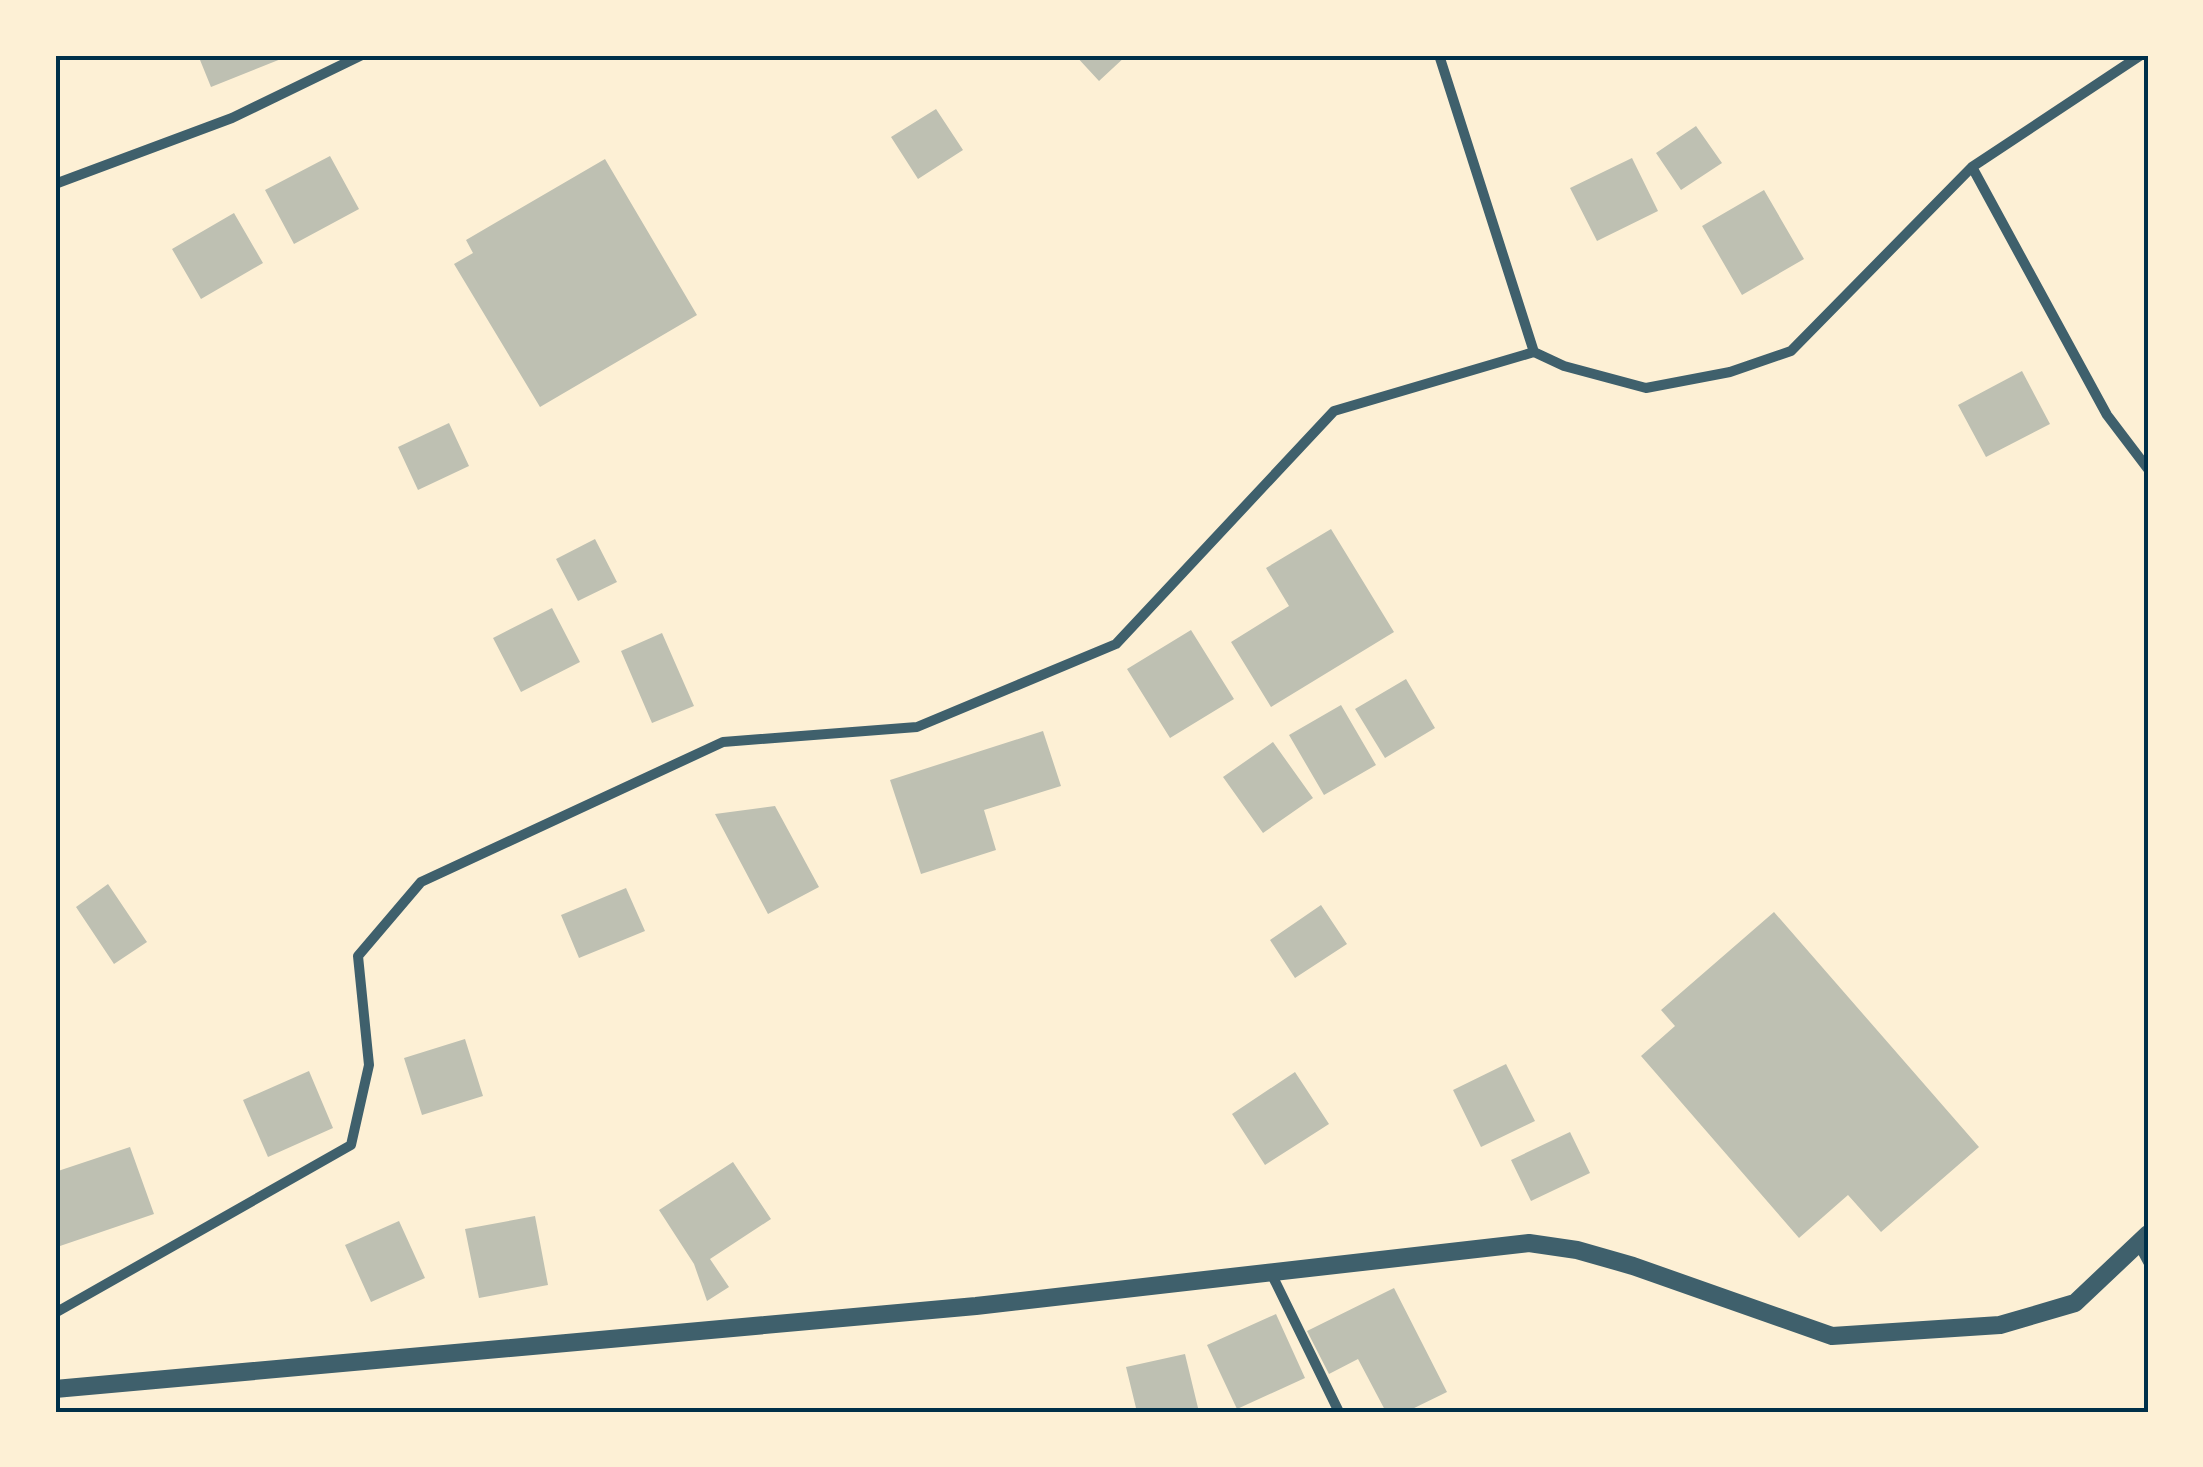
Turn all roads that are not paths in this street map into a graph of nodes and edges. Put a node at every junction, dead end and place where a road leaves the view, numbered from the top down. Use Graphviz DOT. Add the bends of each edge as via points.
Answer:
graph roads {
  1 [pos="362,55"];
  2 [pos="1439,55"];
  3 [pos="2141,55"];
  4 [pos="1972,167"];
  5 [pos="55,184"];
  6 [pos="1534,352"];
  7 [pos="2148,469"];
  8 [pos="2145,1247"];
  9 [pos="1271,1273"];
  10 [pos="55,1313"];
  11 [pos="55,1389"];
  12 [pos="1339,1412"];
  1 -- 5 [label="street" via="232,118"];
  2 -- 6 [label="street"];
  3 -- 4 [label="street"];
  4 -- 6 [label="street" via="1791,351 1730,372 1646,388"];
  4 -- 7 [label="street" via="2107,415"];
  6 -- 10 [label="street" via="1334,410 1116,644 916,727 723,742 422,882 358,956 369,1065 350,1145"];
  8 -- 9 [label="street" via="2075,1302 2000,1325 1832,1336 1632,1266 1529,1243"];
  9 -- 11 [label="street"];
  9 -- 12 [label="street"];
}
